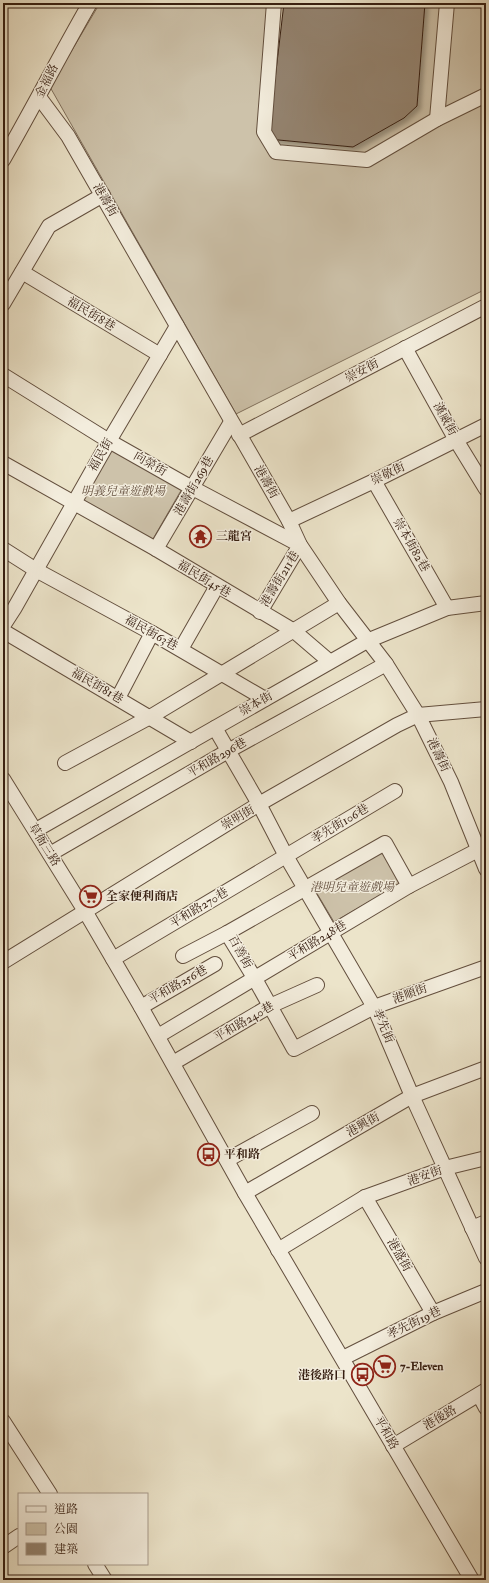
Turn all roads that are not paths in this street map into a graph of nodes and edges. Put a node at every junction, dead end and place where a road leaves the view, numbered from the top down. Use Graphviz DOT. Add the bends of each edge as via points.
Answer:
graph roads {
  1 [pos="90,3"];
  2 [pos="274,3"];
  3 [pos="447,3"];
  4 [pos="486,95"];
  5 [pos="39,97"];
  6 [pos="437,119"];
  7 [pos="3,160"];
  8 [pos="103,196"];
  9 [pos="22,272"];
  10 [pos="3,304"];
  11 [pos="486,306"];
  12 [pos="177,326"];
  13 [pos="406,348"];
  14 [pos="160,355"];
  15 [pos="3,375"];
  16 [pos="231,422"];
  17 [pos="486,425"];
  18 [pos="239,435"];
  19 [pos="456,440"];
  20 [pos="109,441"];
  21 [pos="3,463"];
  22 [pos="374,481"];
  23 [pos="192,488"];
  24 [pos="486,489"];
  25 [pos="74,504"];
  26 [pos="288,521"];
  27 [pos="300,545"];
  28 [pos="3,549"];
  29 [pos="156,549"];
  30 [pos="36,570"];
  31 [pos="216,586"];
  32 [pos="339,603"];
  33 [pos="486,603"];
  34 [pos="447,608"];
  35 [pos="260,612"];
  36 [pos="3,626"];
  37 [pos="3,631"];
  38 [pos="294,631"];
  39 [pos="152,633"];
  40 [pos="367,640"];
  41 [pos="181,650"];
  42 [pos="329,661"];
  43 [pos="386,664"];
  44 [pos="222,673"];
  45 [pos="118,698"];
  46 [pos="265,699"];
  47 [pos="486,709"];
  48 [pos="418,715"];
  49 [pos="150,717"];
  50 [pos="215,728"];
  51 [pos="191,742"];
  52 [pos="228,751"];
  53 [pos="65,763"];
  54 [pos="3,779"];
  55 [pos="395,791"];
  56 [pos="260,804"];
  57 [pos="36,830"];
  58 [pos="478,850"];
  59 [pos="50,854"];
  60 [pos="286,856"];
  61 [pos="486,869"];
  62 [pos="409,886"];
  63 [pos="304,888"];
  64 [pos="85,911"];
  65 [pos="330,932"];
  66 [pos="227,933"];
  67 [pos="183,956"];
  68 [pos="113,959"];
  69 [pos="3,962"];
  70 [pos="215,964"];
  71 [pos="486,967"];
  72 [pos="255,978"];
  73 [pos="318,985"];
  74 [pos="270,1006"];
  75 [pos="141,1007"];
  76 [pos="374,1007"];
  77 [pos="158,1036"];
  78 [pos="294,1049"];
  79 [pos="173,1063"];
  80 [pos="486,1068"];
  81 [pos="412,1096"];
  82 [pos="312,1112"];
  83 [pos="486,1158"];
  84 [pos="226,1160"];
  85 [pos="445,1168"];
  86 [pos="245,1193"];
  87 [pos="366,1197"];
  88 [pos="486,1222"];
  89 [pos="472,1228"];
  90 [pos="278,1250"];
  91 [pos="486,1258"];
  92 [pos="486,1291"];
  93 [pos="432,1313"];
  94 [pos="343,1358"];
  95 [pos="482,1392"];
  96 [pos="486,1408"];
  97 [pos="3,1421"];
  98 [pos="393,1446"];
  99 [pos="49,1493"];
  100 [pos="18,1537"];
  101 [pos="3,1547"];
  102 [pos="96,1565"];
  103 [pos="105,1580"];
  104 [pos="472,1580"];
  1 -- 5 [label="street, 金福路"];
  2 -- 6 [label="street" via="264,132 276,152 366,160"];
  3 -- 6 [label="street"];
  4 -- 6 [label="street"];
  5 -- 7 [label="street, 金福路"];
  5 -- 8 [label="street, 港壽街" via="68,136"];
  8 -- 9 [label="street" via="49,226"];
  8 -- 12 [label="street, 港壽街"];
  9 -- 10 [label="street"];
  9 -- 14 [label="street, 福民街8巷"];
  11 -- 13 [label="street, 崇安街"];
  12 -- 14 [label="street, 福民街"];
  12 -- 16 [label="street, 港壽街"];
  13 -- 18 [label="street, 崇安街"];
  13 -- 19 [label="street, 漢威街"];
  14 -- 20 [label="street, 福民街"];
  15 -- 20 [label="street, 向榮街"];
  16 -- 18 [label="street, 港壽街"];
  16 -- 23 [label="street, 港壽街269巷"];
  17 -- 19 [label="street, 崇敬街"];
  18 -- 26 [label="street, 港壽街"];
  19 -- 22 [label="street, 崇敬街"];
  19 -- 24 [label="street, 漢威街"];
  20 -- 23 [label="street, 向榮街"];
  20 -- 25 [label="street, 福民街"];
  21 -- 25 [label="street, 福民街45巷"];
  22 -- 26 [label="street, 崇敬街"];
  22 -- 34 [label="street, 崇本街82巷"];
  23 -- 27 [label="street, 向榮街"];
  23 -- 29 [label="street, 港壽街269巷"];
  25 -- 29 [label="street, 福民街45巷"];
  25 -- 30 [label="street, 福民街"];
  26 -- 27 [label="street, 港壽街"];
  27 -- 32 [label="street, 港壽街"];
  27 -- 35 [label="street, 港壽街211巷"];
  28 -- 30 [label="street, 福民街63巷"];
  29 -- 31 [label="street, 福民街45巷"];
  30 -- 36 [label="street, 福民街"];
  30 -- 39 [label="street, 福民街63巷"];
  31 -- 35 [label="street, 福民街45巷"];
  31 -- 41 [label="street"];
  32 -- 38 [label="street"];
  32 -- 40 [label="street, 港壽街"];
  33 -- 34 [label="street, 崇本街"];
  34 -- 40 [label="street, 崇本街"];
  35 -- 38 [label="street, 福民街45巷"];
  37 -- 45 [label="street, 福民街81巷"];
  38 -- 42 [label="street, 福民街45巷"];
  38 -- 44 [label="street"];
  39 -- 41 [label="street, 福民街63巷"];
  39 -- 45 [label="street"];
  40 -- 42 [label="street, 崇本街"];
  40 -- 43 [label="street, 港壽街"];
  41 -- 44 [label="street, 福民街63巷"];
  42 -- 46 [label="street, 崇本街"];
  43 -- 48 [label="street, 港壽街"];
  43 -- 52 [label="street, 平和路296巷"];
  44 -- 46 [label="street, 福民街63巷"];
  44 -- 49 [label="street"];
  45 -- 49 [label="street, 福民街81巷"];
  46 -- 50 [label="street, 崇本街"];
  47 -- 48 [label="street, 崇明街"];
  48 -- 56 [label="street, 崇明街"];
  48 -- 58 [label="street, 港壽街" via="451,782"];
  49 -- 51 [label="street, 福民街81巷"];
  49 -- 53 [label="street"];
  50 -- 51 [label="street, 崇本街"];
  50 -- 52 [label="street, 孝先街"];
  51 -- 57 [label="street, 崇本街"];
  52 -- 56 [label="street, 孝先街"];
  52 -- 59 [label="street, 平和路296巷"];
  54 -- 57 [label="street, 草衙三路"];
  55 -- 60 [label="street, 孝先街106巷"];
  56 -- 60 [label="street, 孝先街"];
  56 -- 64 [label="street, 崇明街"];
  57 -- 59 [label="street, 草衙三路"];
  58 -- 61 [label="street, 港壽街"];
  58 -- 62 [label="street, 平和路248巷"];
  59 -- 64 [label="street, 草衙三路"];
  60 -- 63 [label="street, 孝先街"];
  60 -- 68 [label="street, 平和路270巷"];
  62 -- 63 [label="street, 百善街" via="385,843"];
  62 -- 65 [label="street, 平和路248巷"];
  63 -- 65 [label="street, 孝先街"];
  63 -- 66 [label="street, 百善街"];
  64 -- 68 [label="street, 平和路"];
  64 -- 69 [label="street, 崇明街"];
  65 -- 72 [label="street, 平和路248巷"];
  65 -- 76 [label="street, 孝先街"];
  66 -- 67 [label="street"];
  66 -- 72 [label="street, 百善街"];
  68 -- 75 [label="street, 平和路"];
  70 -- 75 [label="street, 平和路256巷"];
  71 -- 76 [label="street, 港順街"];
  72 -- 74 [label="street, 百善街"];
  72 -- 77 [label="street, 平和路248巷"];
  73 -- 74 [label="street, 平和路240巷"];
  74 -- 78 [label="street, 百善街"];
  74 -- 79 [label="street, 平和路240巷"];
  75 -- 77 [label="street, 平和路"];
  76 -- 78 [label="street, 港順街"];
  76 -- 81 [label="street, 孝先街"];
  77 -- 79 [label="street, 平和路"];
  79 -- 84 [label="street, 平和路"];
  80 -- 81 [label="street, 港興街"];
  81 -- 85 [label="street, 孝先街"];
  81 -- 86 [label="street, 港興街"];
  82 -- 84 [label="street"];
  83 -- 85 [label="street, 港安街"];
  84 -- 86 [label="street, 平和路"];
  85 -- 87 [label="street, 港安街"];
  85 -- 89 [label="street, 孝先街"];
  86 -- 90 [label="street, 平和路"];
  87 -- 90 [label="street, 港安街"];
  87 -- 93 [label="street, 港盛街"];
  88 -- 89 [label="street"];
  89 -- 91 [label="street, 孝先街"];
  90 -- 94 [label="street, 平和路"];
  92 -- 93 [label="street, 孝先街19巷"];
  93 -- 94 [label="street, 孝先街19巷"];
  94 -- 98 [label="street, 平和路"];
  95 -- 96 [label="street"];
  95 -- 98 [label="street, 港後路"];
  97 -- 99 [label="street"];
  98 -- 104 [label="street, 平和路"];
  100 -- 101 [label="street"];
  102 -- 103 [label="street"];
}
